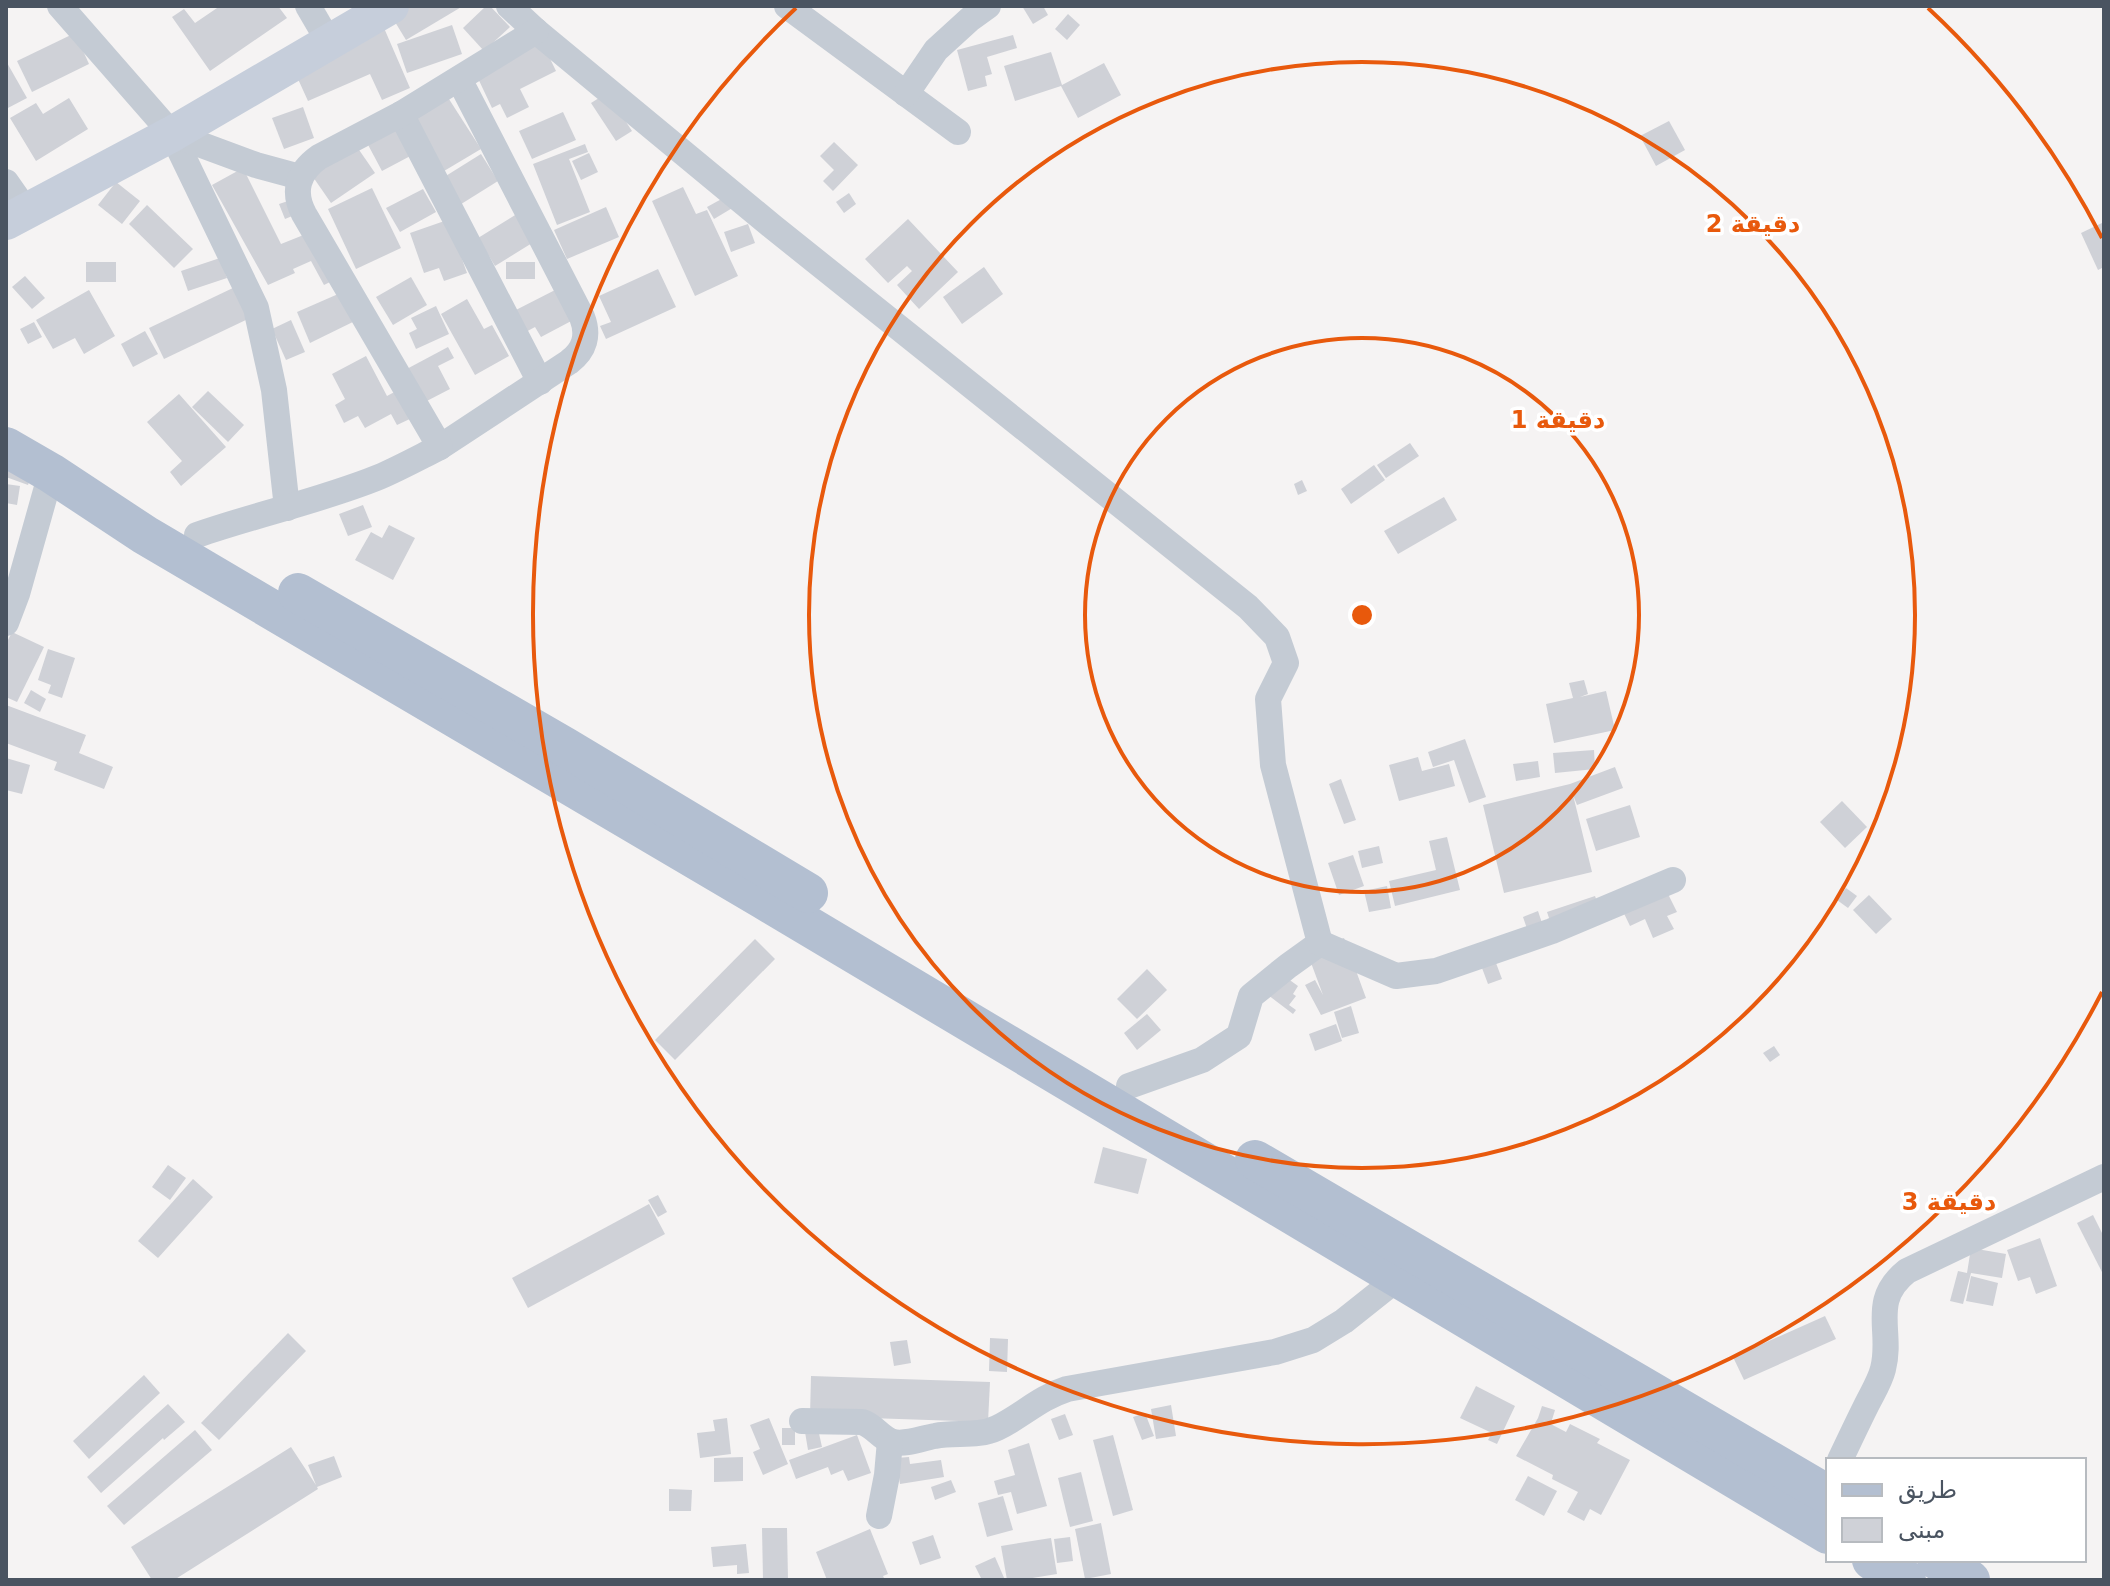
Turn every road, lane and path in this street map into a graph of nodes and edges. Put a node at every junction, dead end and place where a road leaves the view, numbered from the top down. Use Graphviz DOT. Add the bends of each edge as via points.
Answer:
graph roads {
  1 [pos="60,6"];
  2 [pos="308,6"];
  3 [pos="391,6"];
  4 [pos="509,6"];
  5 [pos="787,6"];
  6 [pos="988,6"];
  7 [pos="536,31"];
  8 [pos="329,42"];
  9 [pos="459,79"];
  10 [pos="906,94"];
  11 [pos="401,114"];
  12 [pos="958,132"];
  13 [pos="172,134"];
  14 [pos="300,177"];
  15 [pos="6,182"];
  16 [pos="17,217"];
  17 [pos="540,382"];
  18 [pos="6,427"];
  19 [pos="6,447"];
  20 [pos="440,447"];
  21 [pos="51,473"];
  22 [pos="287,508"];
  23 [pos="197,535"];
  24 [pos="6,623"];
  25 [pos="1673,880"];
  26 [pos="1320,943"];
  27 [pos="1129,1086"];
  28 [pos="2104,1177"];
  29 [pos="1398,1278"];
  30 [pos="802,1421"];
  31 [pos="890,1441"];
  32 [pos="1841,1458"];
  33 [pos="1826,1481"];
  34 [pos="879,1516"];
  35 [pos="1826,1533"];
  36 [pos="1875,1562"];
  37 [pos="1940,1562"];
  38 [pos="1906,1580"];
  39 [pos="1970,1580"];
  1 -- 13 [label="street"];
  2 -- 8 [label="street"];
  3 -- 8 [label="street"];
  4 -- 7 [label="street"];
  5 -- 10 [label="street"];
  6 -- 10 [label="street" via="936,50"];
  7 -- 9 [label="street"];
  7 -- 26 [label="street" via="1248,607 1277,637 1286,663 1268,699 1273,765"];
  8 -- 13 [label="street"];
  9 -- 11 [label="street"];
  9 -- 17 [label="street" via="585,325 585,342 576,357"];
  10 -- 12 [label="street"];
  11 -- 14 [label="street" via="319,157"];
  11 -- 17 [label="street"];
  13 -- 14 [label="street"];
  13 -- 16 [label="street"];
  13 -- 22 [label="street" via="256,308 274,390"];
  14 -- 20 [label="street" via="297,193 304,214"];
  15 -- 16 [label="street"];
  17 -- 20 [label="street"];
  18 -- 23 [label="main road"];
  19 -- 21 [label="main road"];
  20 -- 22 [label="street" via="380,476"];
  21 -- 24 [label="street"];
  21 -- 29 [label="main road" via="145,535"];
  22 -- 23 [label="street"];
  23 -- 27 [label="main road" via="565,747"];
  25 -- 26 [label="street" via="1552,931 1436,971 1396,976"];
  26 -- 27 [label="street" via="1251,996 1239,1036 1202,1060"];
  27 -- 33 [label="main road"];
  28 -- 32 [label="street" via="1907,1271 1893,1284 1883,1310 1883,1367"];
  29 -- 31 [label="street" via="1313,1340 1275,1352 1067,1389 983,1432"];
  29 -- 35 [label="main road"];
  30 -- 31 [label="street" via="862,1422"];
  31 -- 34 [label="street"];
  36 -- 38 [label="main road"];
  37 -- 39 [label="main road"];
}
